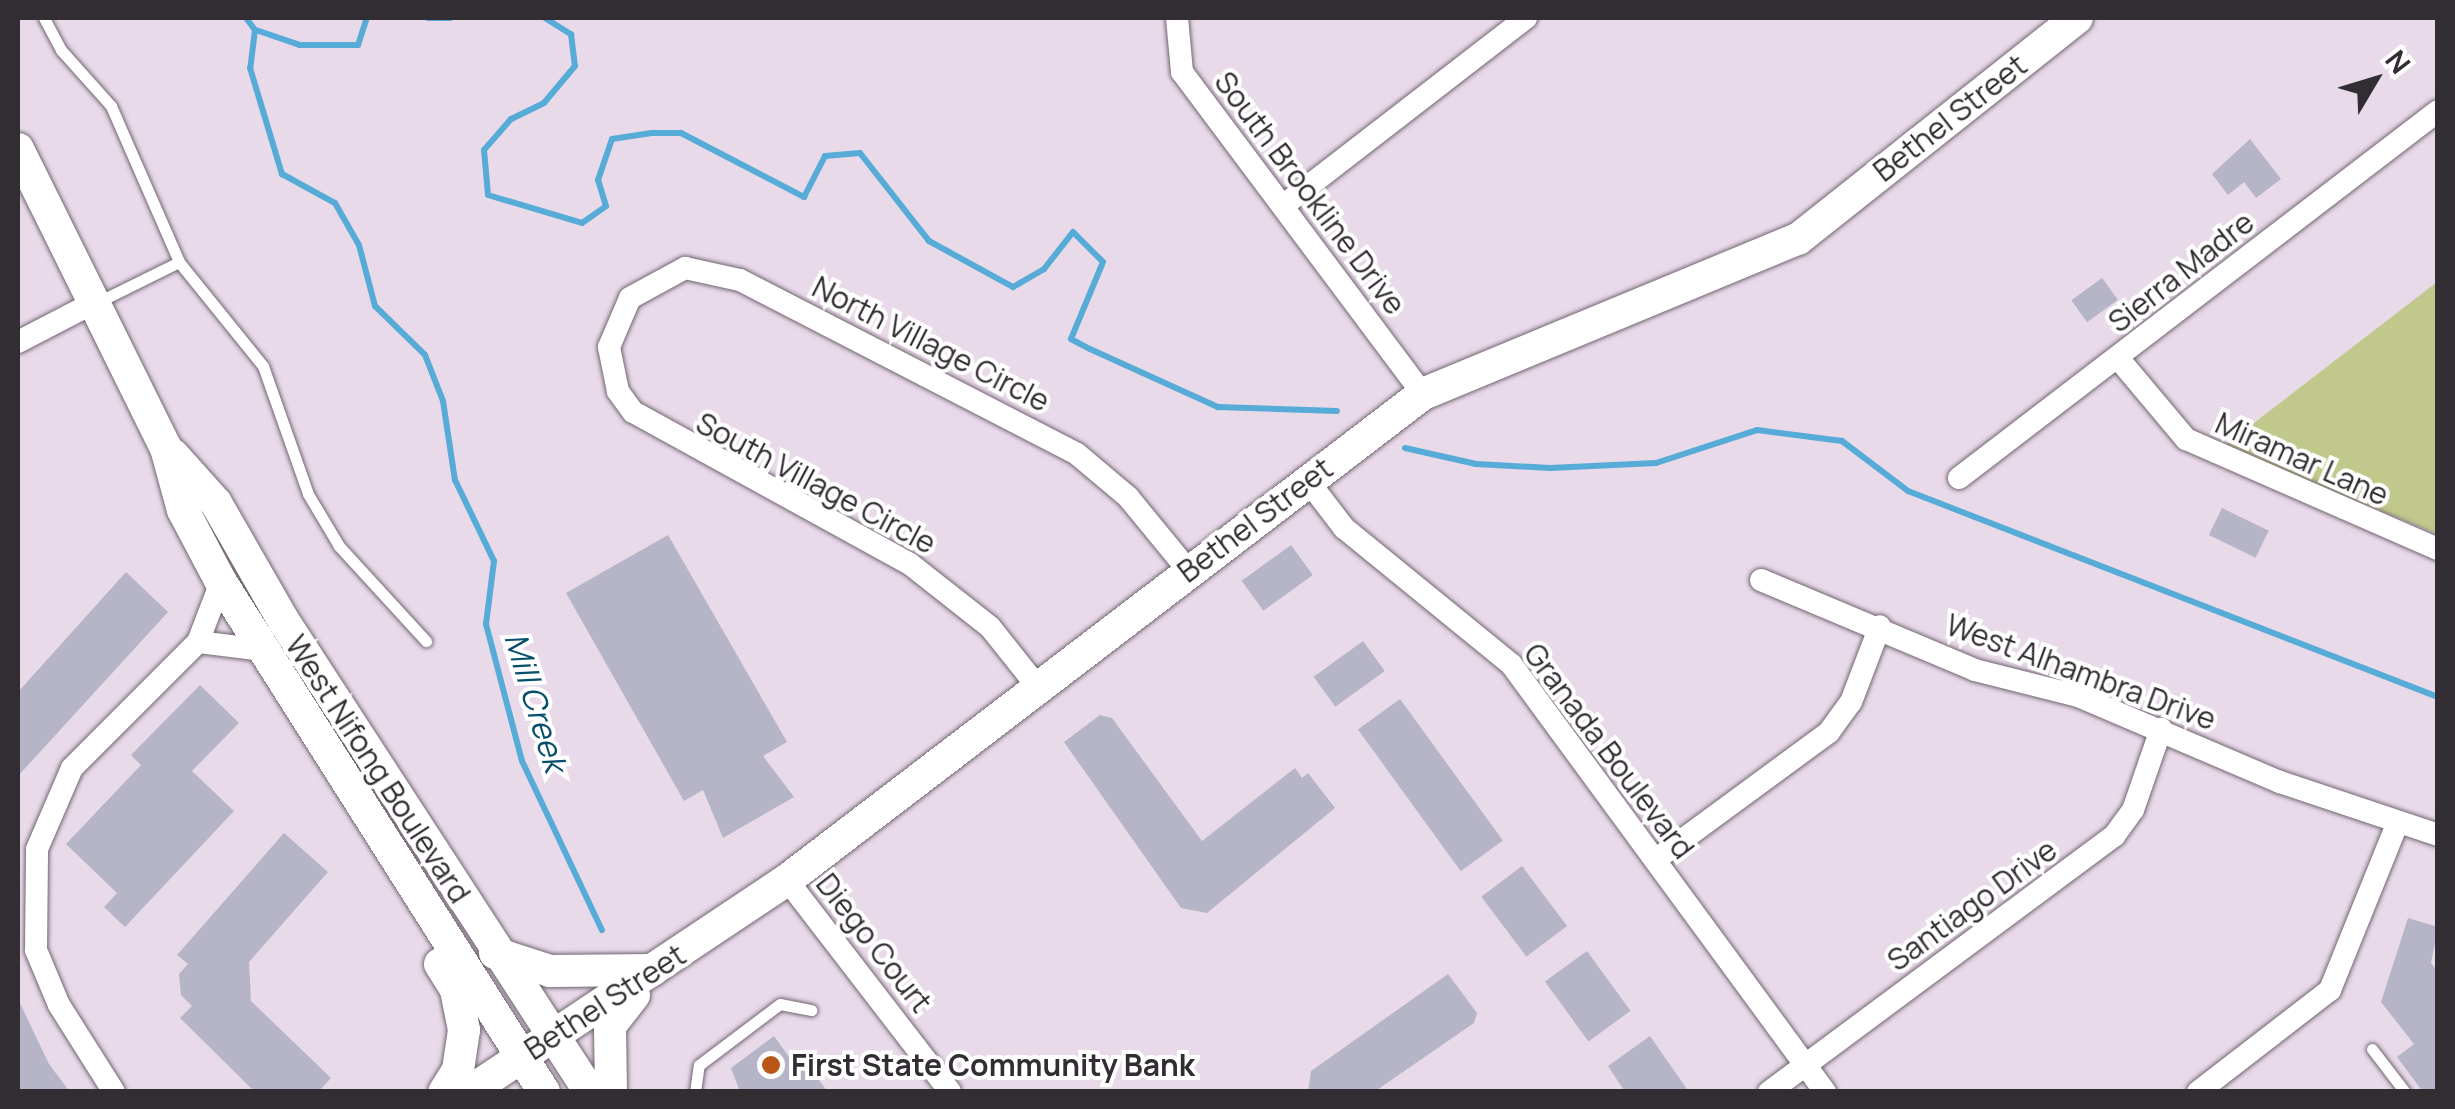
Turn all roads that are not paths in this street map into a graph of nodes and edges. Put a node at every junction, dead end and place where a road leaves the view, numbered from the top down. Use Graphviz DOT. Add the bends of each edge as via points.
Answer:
graph roads {
  1 [pos="44,18"];
  2 [pos="1177,18"];
  3 [pos="1526,18"];
  4 [pos="2077,18"];
  5 [pos="2438,111"];
  6 [pos="18,149"];
  7 [pos="1284,205"];
  8 [pos="179,262"];
  9 [pos="90,304"];
  10 [pos="616,316"];
  11 [pos="18,342"];
  12 [pos="2118,358"];
  13 [pos="1422,394"];
  14 [pos="166,448"];
  15 [pos="1959,478"];
  16 [pos="1308,481"];
  17 [pos="2438,549"];
  18 [pos="1188,570"];
  19 [pos="1761,580"];
  20 [pos="221,582"];
  21 [pos="1880,626"];
  22 [pos="426,641"];
  23 [pos="198,642"];
  24 [pos="262,650"];
  25 [pos="1037,686"];
  26 [pos="2161,729"];
  27 [pos="2396,824"];
  28 [pos="2438,836"];
  29 [pos="385,850"];
  30 [pos="1655,860"];
  31 [pos="786,880"];
  32 [pos="496,953"];
  33 [pos="653,970"];
  34 [pos="811,1010"];
  35 [pos="550,1040"];
  36 [pos="2372,1049"];
  37 [pos="522,1057"];
  38 [pos="1806,1065"];
  39 [pos="114,1092"];
  40 [pos="444,1092"];
  41 [pos="469,1092"];
  42 [pos="544,1092"];
  43 [pos="590,1092"];
  44 [pos="611,1092"];
  45 [pos="695,1092"];
  46 [pos="950,1092"];
  47 [pos="1769,1092"];
  48 [pos="1825,1092"];
  49 [pos="2198,1092"];
  50 [pos="2405,1092"];
  1 -- 8 [label="lane" via="61,50 111,106"];
  2 -- 7 [label="street, South Brookline Drive" via="1182,72"];
  3 -- 7 [label="street"];
  4 -- 13 [label="main road, Bethel Street" via="1798,238"];
  5 -- 12 [label="street, Sierra Madre"];
  6 -- 9 [label="main road, West Nifong Boulevard"];
  7 -- 13 [label="street, South Brookline Drive"];
  8 -- 9 [label="lane"];
  8 -- 22 [label="lane" via="263,366 308,494 340,546"];
  9 -- 11 [label="street"];
  9 -- 14 [label="main road, West Nifong Boulevard"];
  10 -- 18 [label="street, North Village Circle" via="630,298 685,268 740,280 1077,454 1128,497"];
  10 -- 25 [label="street, South Village Circle" via="610,366 634,412 910,564 990,626"];
  12 -- 15 [label="street, Sierra Madre"];
  12 -- 17 [label="street, Miramar Lane" via="2186,440"];
  13 -- 16 [label="main road, Bethel Street"];
  14 -- 20 [label="main road, West Nifong Boulevard" via="183,510"];
  14 -- 32 [label="main road, West Nifong Boulevard" via="216,503"];
  16 -- 18 [label="main road, Bethel Street"];
  16 -- 30 [label="street, Granada Boulevard" via="1344,528 1511,664"];
  18 -- 25 [label="main road, Bethel Street"];
  19 -- 21 [label="street, West Alhambra Drive"];
  20 -- 23 [label="street"];
  20 -- 24 [label="main road, West Nifong Boulevard"];
  21 -- 26 [label="street, West Alhambra Drive" via="1975,670 2078,696"];
  21 -- 30 [label="street" via="1852,702 1829,732"];
  23 -- 24 [label="street"];
  23 -- 39 [label="street" via="72,768 37,849 36,950 59,1006"];
  24 -- 29 [label="main road, West Nifong Boulevard"];
  25 -- 31 [label="main road, Bethel Street"];
  26 -- 27 [label="street, West Alhambra Drive"];
  26 -- 38 [label="street, Santiago Drive" via="2133,810 2114,836"];
  27 -- 28 [label="street, West Alhambra Drive"];
  27 -- 49 [label="street" via="2330,990"];
  29 -- 37 [label="main road, West Nifong Boulevard"];
  29 -- 40 [label="main road" via="386,881 456,990 464,1030 458,1070"];
  30 -- 38 [label="street, Granada Boulevard"];
  31 -- 33 [label="main road, Bethel Street"];
  31 -- 46 [label="street, Diego Court"];
  32 -- 33 [label="main road" via="550,971"];
  32 -- 35 [label="main road, West Nifong Boulevard"];
  33 -- 35 [label="main road, Bethel Street"];
  33 -- 44 [label="main road" via="610,1026"];
  34 -- 45 [label="lane" via="780,1004 699,1065"];
  35 -- 37 [label="main road, Bethel Street"];
  35 -- 43 [label="main road, West Nifong Boulevard"];
  36 -- 50 [label="lane"];
  37 -- 41 [label="main road, Bethel Street"];
  37 -- 42 [label="main road, West Nifong Boulevard"];
  38 -- 47 [label="street, Santiago Drive"];
  38 -- 48 [label="street, Granada Boulevard"];
}
